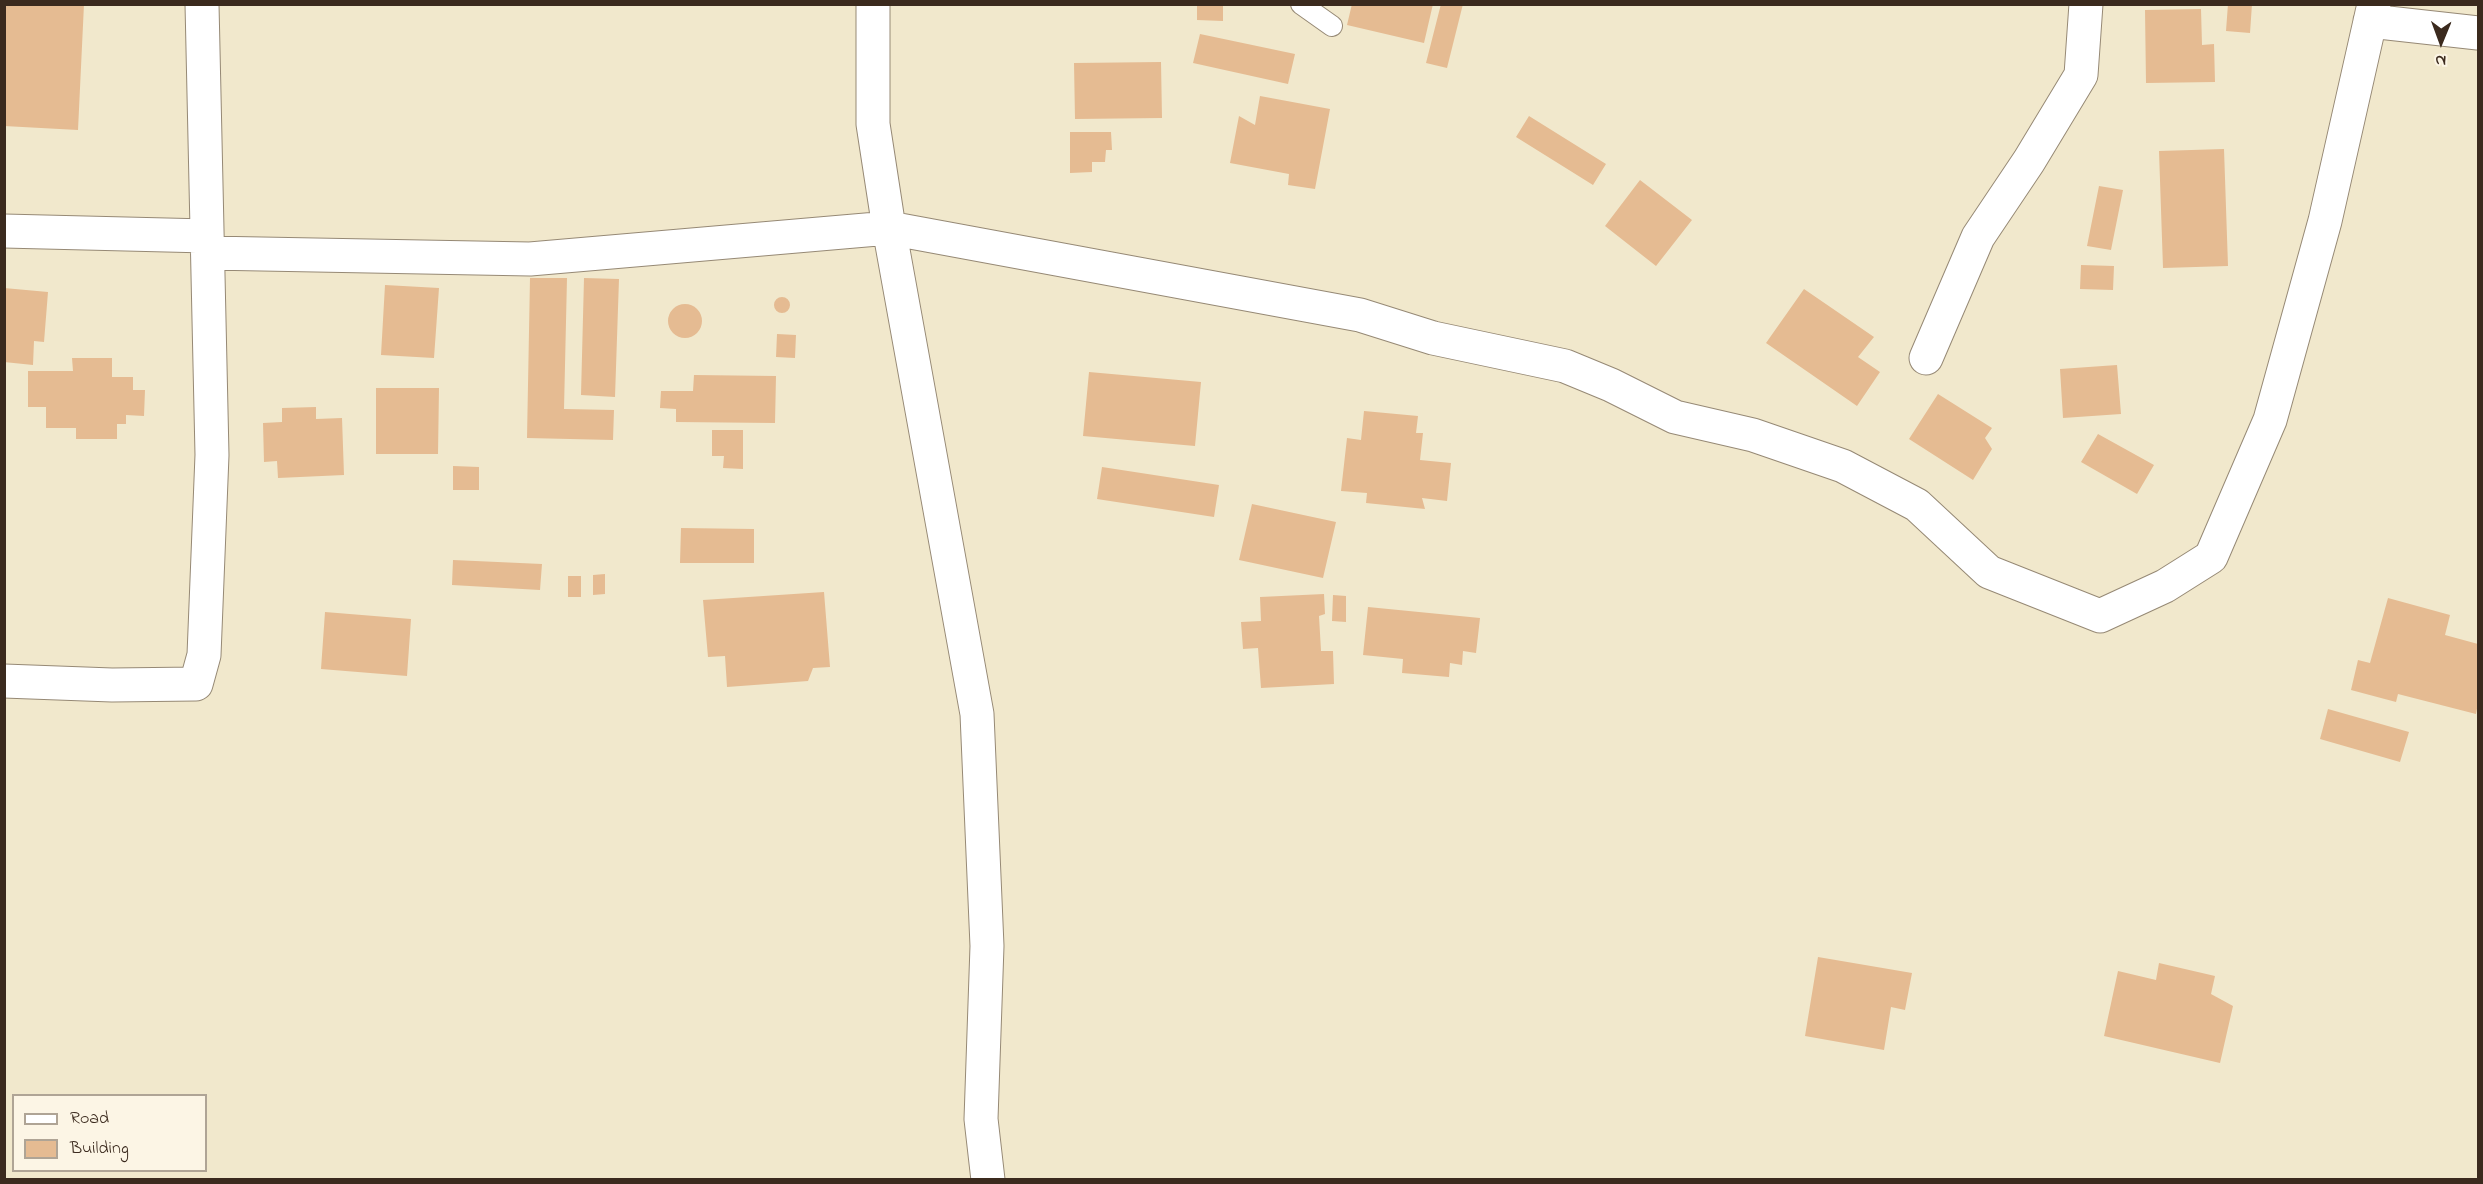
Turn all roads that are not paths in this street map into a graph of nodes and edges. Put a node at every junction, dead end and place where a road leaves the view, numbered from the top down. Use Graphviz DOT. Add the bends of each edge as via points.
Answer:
graph roads {
  1 [pos="202,4"];
  2 [pos="873,4"];
  3 [pos="1300,4"];
  4 [pos="2086,4"];
  5 [pos="2372,13"];
  6 [pos="1332,26"];
  7 [pos="2478,33"];
  8 [pos="889,228"];
  9 [pos="4,231"];
  10 [pos="208,245"];
  11 [pos="1926,358"];
  12 [pos="4,681"];
  13 [pos="988,1179"];
  1 -- 10 [label="street"];
  2 -- 8 [label="street" via="873,124"];
  3 -- 6 [label="lane"];
  4 -- 11 [label="street" via="2081,75 1978,237"];
  5 -- 7 [label="street"];
  5 -- 8 [label="street" via="2325,221 2270,420 2211,557 2165,586 2100,615 1989,572 1917,505 1843,466 1753,435 1675,417 1564,366 1433,338 1360,315"];
  8 -- 10 [label="street" via="530,259"];
  8 -- 13 [label="street" via="977,714 987,946 981,1119"];
  9 -- 10 [label="street"];
  10 -- 12 [label="street" via="213,455 204,655 195,684"];
}
